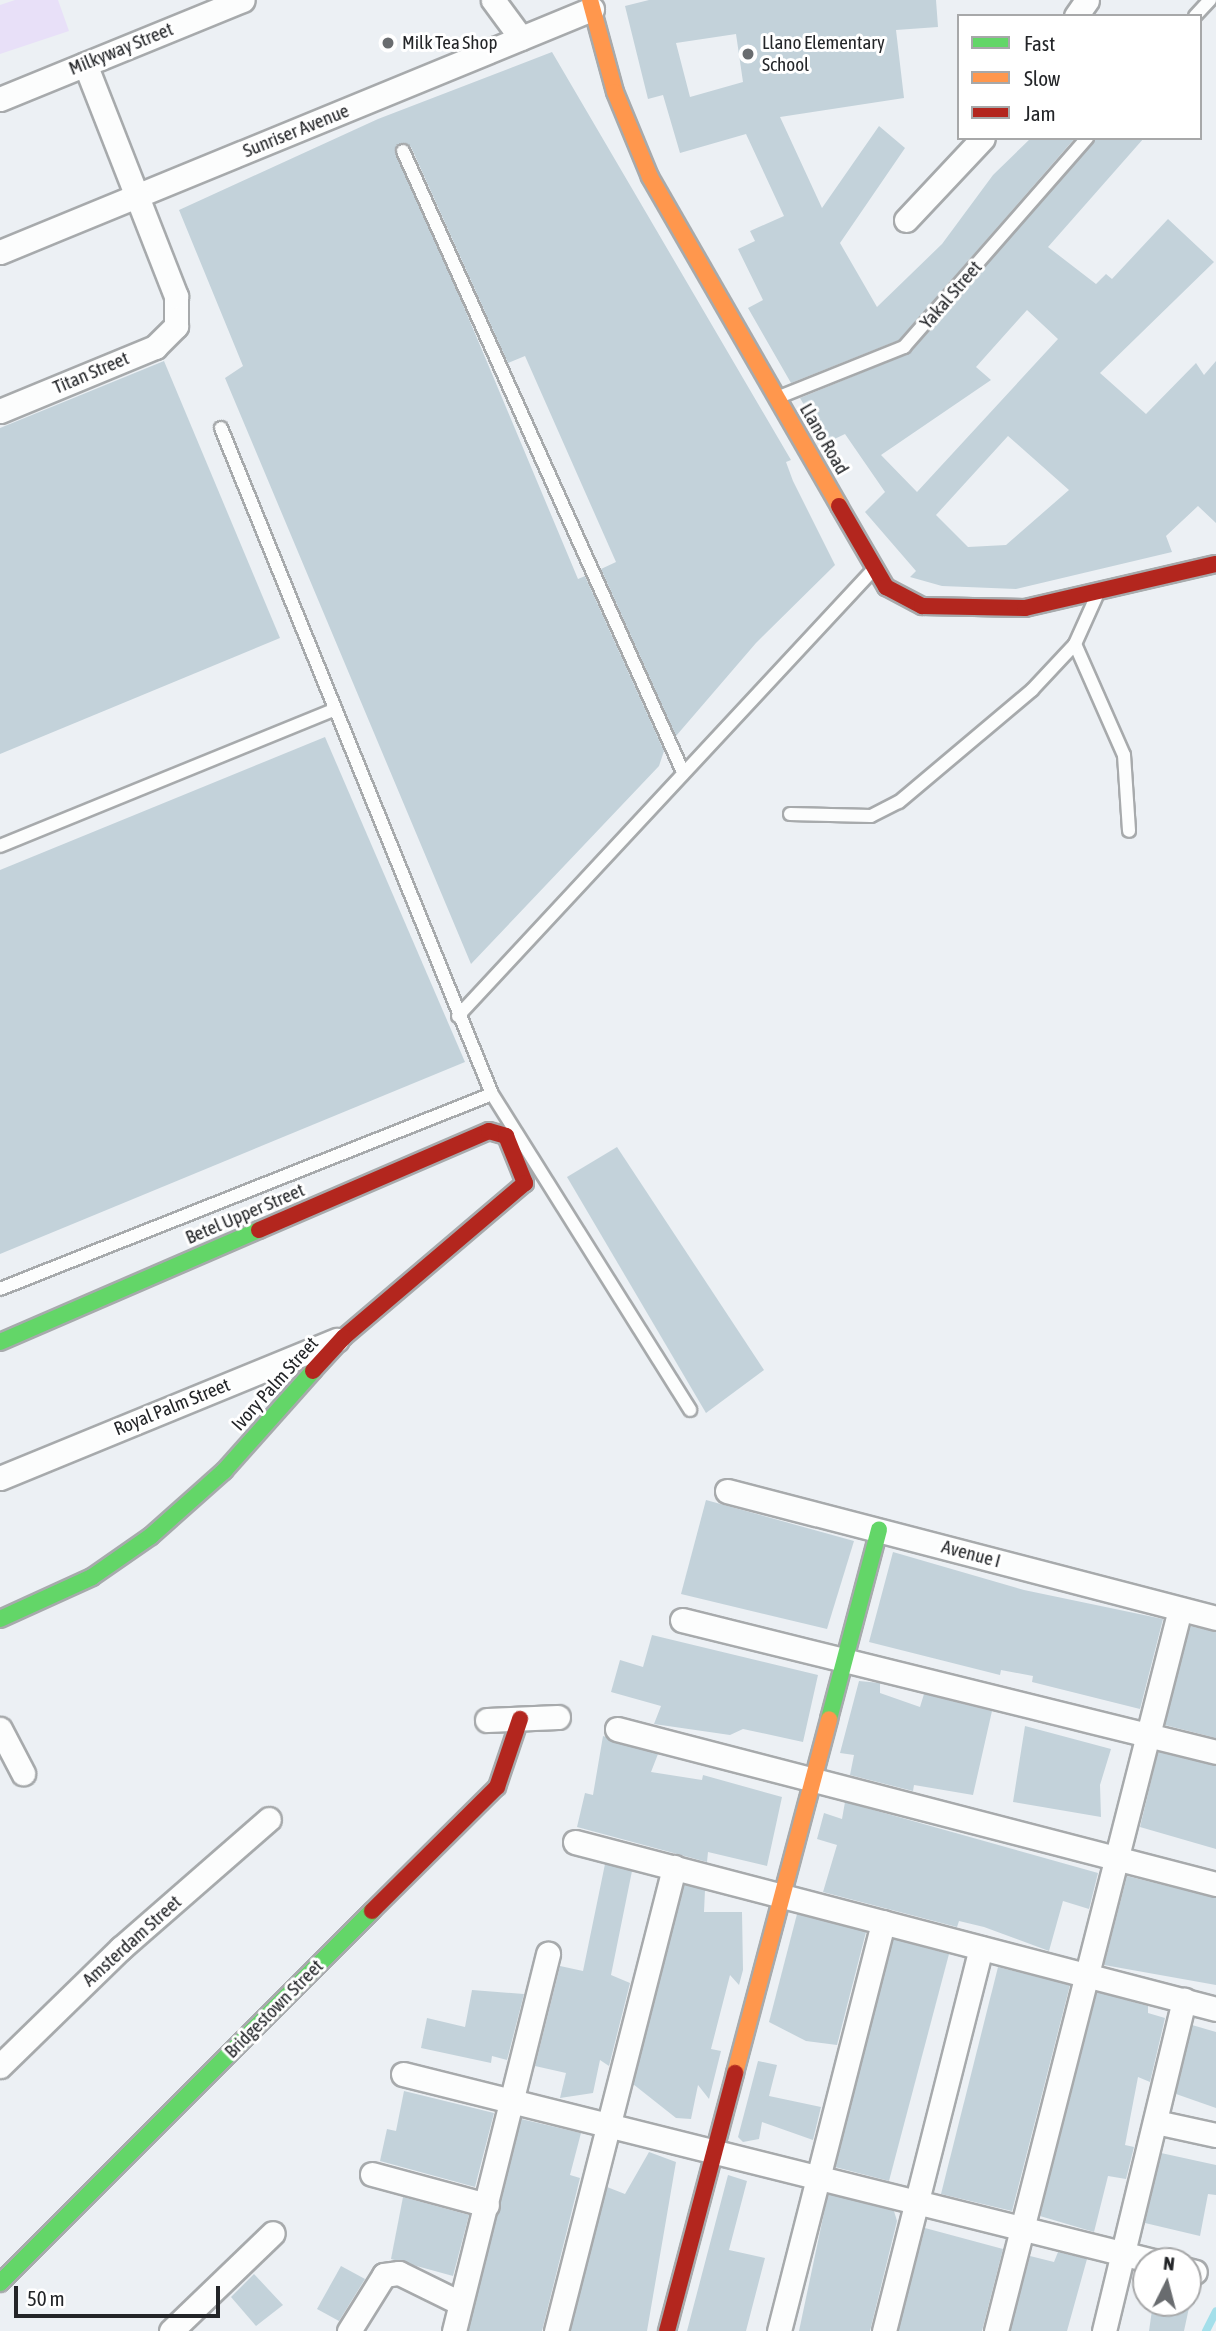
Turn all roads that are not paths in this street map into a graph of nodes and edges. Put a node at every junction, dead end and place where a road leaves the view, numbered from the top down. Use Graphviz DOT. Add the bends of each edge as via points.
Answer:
graph roads {
  1 [pos="243,0"];
  2 [pos="493,0"];
  3 [pos="1210,0"];
  4 [pos="591,5"];
  5 [pos="1197,14"];
  6 [pos="521,38"];
  7 [pos="85,64"];
  8 [pos="0,99"];
  9 [pos="981,140"];
  10 [pos="1085,140"];
  11 [pos="403,151"];
  12 [pos="137,196"];
  13 [pos="906,220"];
  14 [pos="0,252"];
  15 [pos="776,398"];
  16 [pos="0,411"];
  17 [pos="221,428"];
  18 [pos="1216,564"];
  19 [pos="873,570"];
  20 [pos="1097,595"];
  21 [pos="1075,644"];
  22 [pos="335,709"];
  23 [pos="683,772"];
  24 [pos="790,814"];
  25 [pos="1129,831"];
  26 [pos="0,846"];
  27 [pos="458,1016"];
  28 [pos="492,1094"];
  29 [pos="506,1136"];
  30 [pos="0,1289"];
  31 [pos="344,1337"];
  32 [pos="0,1342"];
  33 [pos="690,1410"];
  34 [pos="0,1478"];
  35 [pos="726,1491"];
  36 [pos="879,1530"];
  37 [pos="1180,1609"];
  38 [pos="1216,1618"];
  39 [pos="0,1619"];
  40 [pos="682,1620"];
  41 [pos="845,1660"];
  42 [pos="558,1717"];
  43 [pos="520,1719"];
  44 [pos="487,1720"];
  45 [pos="0,1729"];
  46 [pos="617,1729"];
  47 [pos="1148,1735"];
  48 [pos="1216,1752"];
  49 [pos="23,1773"];
  50 [pos="813,1780"];
  51 [pos="269,1819"];
  52 [pos="575,1842"];
  53 [pos="1116,1858"];
  54 [pos="674,1867"];
  55 [pos="1216,1884"];
  56 [pos="782,1896"];
  57 [pos="883,1922"];
  58 [pos="981,1948"];
  59 [pos="548,1954"];
  60 [pos="1087,1975"];
  61 [pos="1184,2000"];
  62 [pos="1216,2009"];
  63 [pos="0,2066"];
  64 [pos="403,2074"];
  65 [pos="513,2102"];
  66 [pos="1156,2122"];
  67 [pos="608,2126"];
  68 [pos="1216,2135"];
  69 [pos="715,2152"];
  70 [pos="372,2174"];
  71 [pos="818,2178"];
  72 [pos="918,2202"];
  73 [pos="487,2205"];
  74 [pos="1022,2228"];
  75 [pos="273,2233"];
  76 [pos="1124,2254"];
  77 [pos="1132,2256"];
  78 [pos="0,2283"];
  79 [pos="460,2303"];
  80 [pos="171,2331"];
  81 [pos="349,2331"];
  82 [pos="454,2331"];
  83 [pos="556,2331"];
  84 [pos="667,2331"];
  85 [pos="779,2331"];
  86 [pos="884,2331"];
  87 [pos="996,2331"];
  88 [pos="1104,2331"];
  1 -- 7 [label="street, Milkyway Street"];
  2 -- 6 [label="street"];
  3 -- 5 [label="lane"];
  4 -- 6 [label="street, Sunriser Avenue"];
  4 -- 15 [label="street, Llano Road" via="615,92 650,177"];
  6 -- 12 [label="street, Sunriser Avenue"];
  7 -- 8 [label="street, Milkyway Street"];
  7 -- 12 [label="street"];
  9 -- 13 [label="street"];
  10 -- 15 [label="lane, Yakal Street" via="904,347"];
  11 -- 23 [label="lane"];
  12 -- 14 [label="street, Sunriser Avenue"];
  12 -- 16 [label="street, Titan Street" via="176,296 176,326 155,347"];
  15 -- 19 [label="street, Llano Road"];
  17 -- 22 [label="lane"];
  18 -- 20 [label="street, Llano Road"];
  19 -- 20 [label="street, Llano Road" via="902,600 945,609 1025,608"];
  19 -- 23 [label="lane"];
  20 -- 21 [label="lane"];
  21 -- 24 [label="lane" via="1001,721 899,802 871,816"];
  21 -- 25 [label="lane" via="1124,755"];
  22 -- 26 [label="lane"];
  22 -- 27 [label="lane"];
  23 -- 27 [label="lane"];
  27 -- 28 [label="lane"];
  28 -- 30 [label="lane"];
  28 -- 33 [label="lane"];
  29 -- 31 [label="street, Ivory Palm Street" via="525,1184 522,1191"];
  29 -- 32 [label="street, Betel Upper Street" via="489,1131"];
  31 -- 34 [label="street, Royal Palm Street"];
  31 -- 39 [label="street, Ivory Palm Street" via="251,1443 151,1536 92,1577"];
  35 -- 36 [label="street, Avenue I"];
  36 -- 37 [label="street, Avenue I"];
  36 -- 41 [label="street"];
  37 -- 38 [label="street, Avenue I"];
  37 -- 47 [label="street"];
  40 -- 41 [label="street"];
  41 -- 47 [label="street"];
  41 -- 50 [label="street"];
  42 -- 43 [label="street"];
  43 -- 44 [label="street"];
  43 -- 78 [label="street, Bridgestown Street" via="497,1787"];
  45 -- 49 [label="street"];
  46 -- 50 [label="street"];
  47 -- 48 [label="street"];
  47 -- 53 [label="street"];
  50 -- 53 [label="street"];
  50 -- 56 [label="street"];
  51 -- 63 [label="street, Amsterdam Street" via="121,1948"];
  52 -- 54 [label="street"];
  53 -- 55 [label="street"];
  53 -- 60 [label="street"];
  54 -- 56 [label="street"];
  54 -- 67 [label="street"];
  56 -- 57 [label="street"];
  56 -- 69 [label="street"];
  57 -- 58 [label="street"];
  57 -- 71 [label="street"];
  58 -- 60 [label="street"];
  58 -- 72 [label="street"];
  59 -- 65 [label="street"];
  60 -- 61 [label="street"];
  60 -- 74 [label="street"];
  61 -- 62 [label="street"];
  61 -- 66 [label="street"];
  64 -- 65 [label="street"];
  65 -- 67 [label="street"];
  65 -- 73 [label="street"];
  66 -- 68 [label="street"];
  66 -- 76 [label="street"];
  67 -- 69 [label="street"];
  67 -- 83 [label="street"];
  69 -- 71 [label="street"];
  69 -- 84 [label="street"];
  70 -- 73 [label="street"];
  71 -- 72 [label="street"];
  71 -- 85 [label="street"];
  72 -- 74 [label="street"];
  72 -- 86 [label="street"];
  73 -- 79 [label="street"];
  74 -- 76 [label="street"];
  74 -- 87 [label="street"];
  75 -- 80 [label="street"];
  76 -- 77 [label="street"];
  76 -- 88 [label="street"];
  79 -- 81 [label="street" via="399,2273 384,2275"];
  79 -- 82 [label="street"];
}
